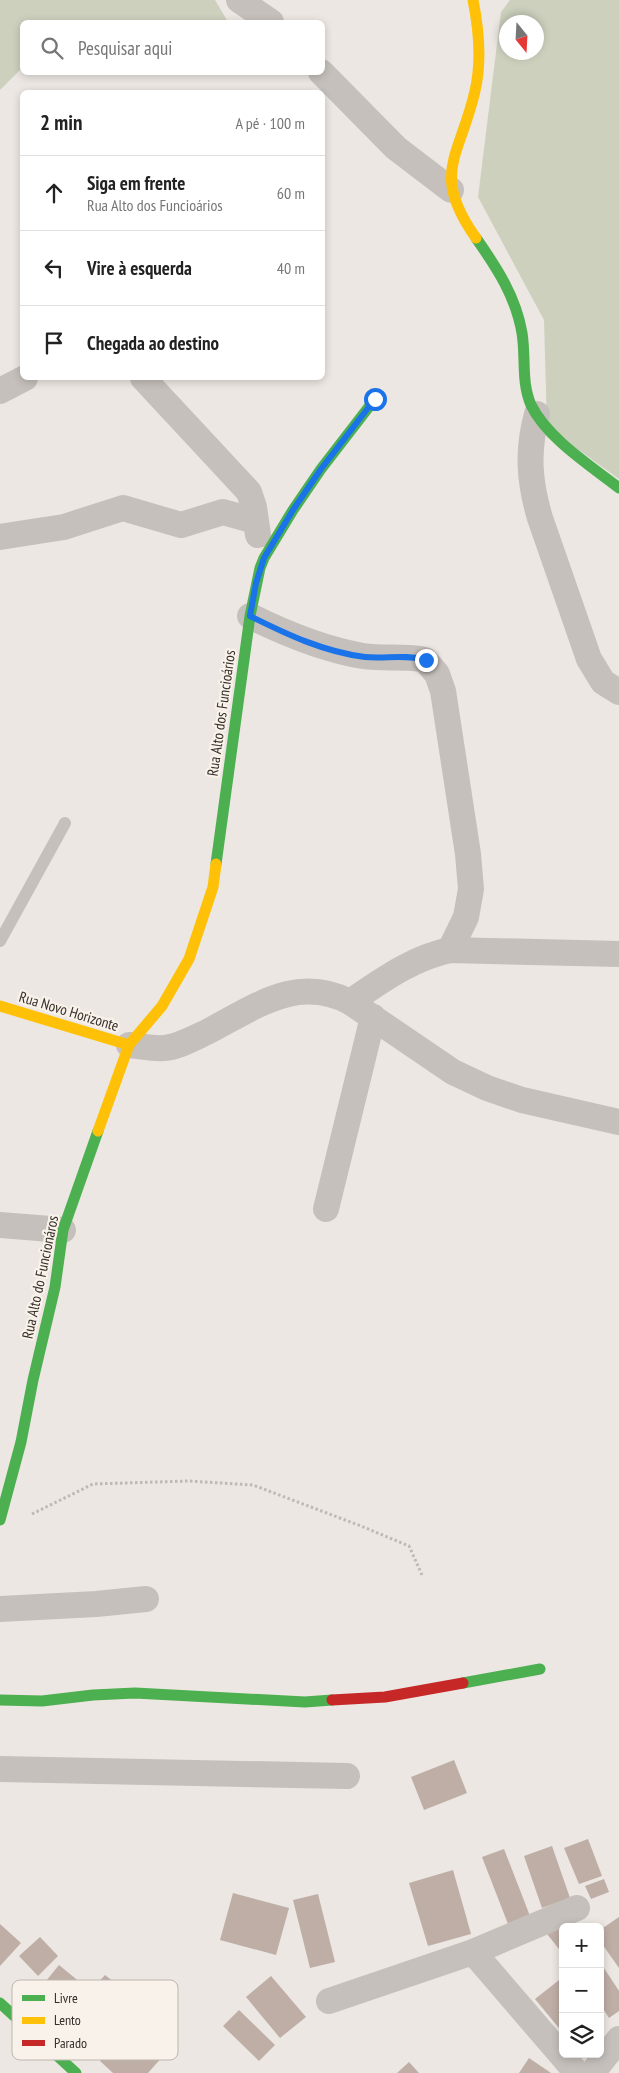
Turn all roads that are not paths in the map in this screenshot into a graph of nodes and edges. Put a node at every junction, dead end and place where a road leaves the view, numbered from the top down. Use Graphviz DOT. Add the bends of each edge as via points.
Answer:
graph roads {
  1 [pos="239,0"];
  2 [pos="473,0"];
  3 [pos="269,13"];
  4 [pos="323,75"];
  5 [pos="451,190"];
  6 [pos="22,380"];
  7 [pos="145,380"];
  8 [pos="0,391"];
  9 [pos="375,399"];
  10 [pos="537,414"];
  11 [pos="619,488"];
  12 [pos="255,521"];
  13 [pos="0,537"];
  14 [pos="264,558"];
  15 [pos="250,616"];
  16 [pos="619,692"];
  17 [pos="65,823"];
  18 [pos="0,941"];
  19 [pos="450,950"];
  20 [pos="619,954"];
  21 [pos="350,1002"];
  22 [pos="0,1006"];
  23 [pos="373,1017"];
  24 [pos="129,1045"];
  25 [pos="619,1122"];
  26 [pos="326,1209"];
  27 [pos="0,1225"];
  28 [pos="63,1230"];
  29 [pos="0,1520"];
  30 [pos="146,1599"];
  31 [pos="0,1609"];
  32 [pos="540,1669"];
  33 [pos="0,1700"];
  34 [pos="0,1770"];
  35 [pos="347,1776"];
  36 [pos="577,1908"];
  37 [pos="473,1952"];
  38 [pos="329,2001"];
  39 [pos="0,2003"];
  40 [pos="12,2014"];
  41 [pos="619,2039"];
  42 [pos="62,2060"];
  43 [pos="76,2073"];
  44 [pos="577,2073"];
  45 [pos="592,2073"];
  1 -- 3 [label="street"];
  2 -- 5 [label="street" via="480,50 477,80 455,150"];
  4 -- 5 [label="street" via="396,148"];
  5 -- 10 [label="street" via="459,212 506,286 522,335 526,388"];
  6 -- 8 [label="street"];
  7 -- 12 [label="street" via="249,492"];
  9 -- 14 [label="street, Rua Alto dos Funcioários" via="321,469"];
  10 -- 11 [label="street" via="546,427"];
  10 -- 16 [label="street" via="532,430 529,466 533,495 589,659 603,682"];
  12 -- 13 [label="street" via="223,512 181,525 123,508 64,527"];
  12 -- 14 [label="street"];
  14 -- 15 [label="street, Rua Alto dos Funcioários"];
  15 -- 19 [label="street" via="326,648 364,657 426,660 437,674 452,746 471,889 466,917"];
  15 -- 24 [label="street, Rua Alto dos Funcioários" via="213,887 189,959 162,1006"];
  17 -- 18 [label="lane"];
  19 -- 20 [label="street"];
  19 -- 21 [label="street" via="415,962"];
  21 -- 23 [label="street"];
  21 -- 24 [label="street" via="335,994 298,991 274,998 172,1046"];
  22 -- 24 [label="street, Rua Novo Horizonte"];
  23 -- 25 [label="street" via="453,1072 487,1088 522,1100"];
  23 -- 26 [label="street"];
  24 -- 28 [label="street, Rua Alto do Funcionáros"];
  27 -- 28 [label="street"];
  28 -- 29 [label="street, Rua Alto do Funcionáros" via="55,1287 21,1442"];
  30 -- 31 [label="street"];
  32 -- 33 [label="street" via="385,1697 305,1702 135,1693 42,1701"];
  34 -- 35 [label="street"];
  36 -- 37 [label="street"];
  37 -- 38 [label="street"];
  37 -- 44 [label="street"];
  39 -- 40 [label="street"];
  41 -- 45 [label="street"];
  42 -- 43 [label="street"];
}
